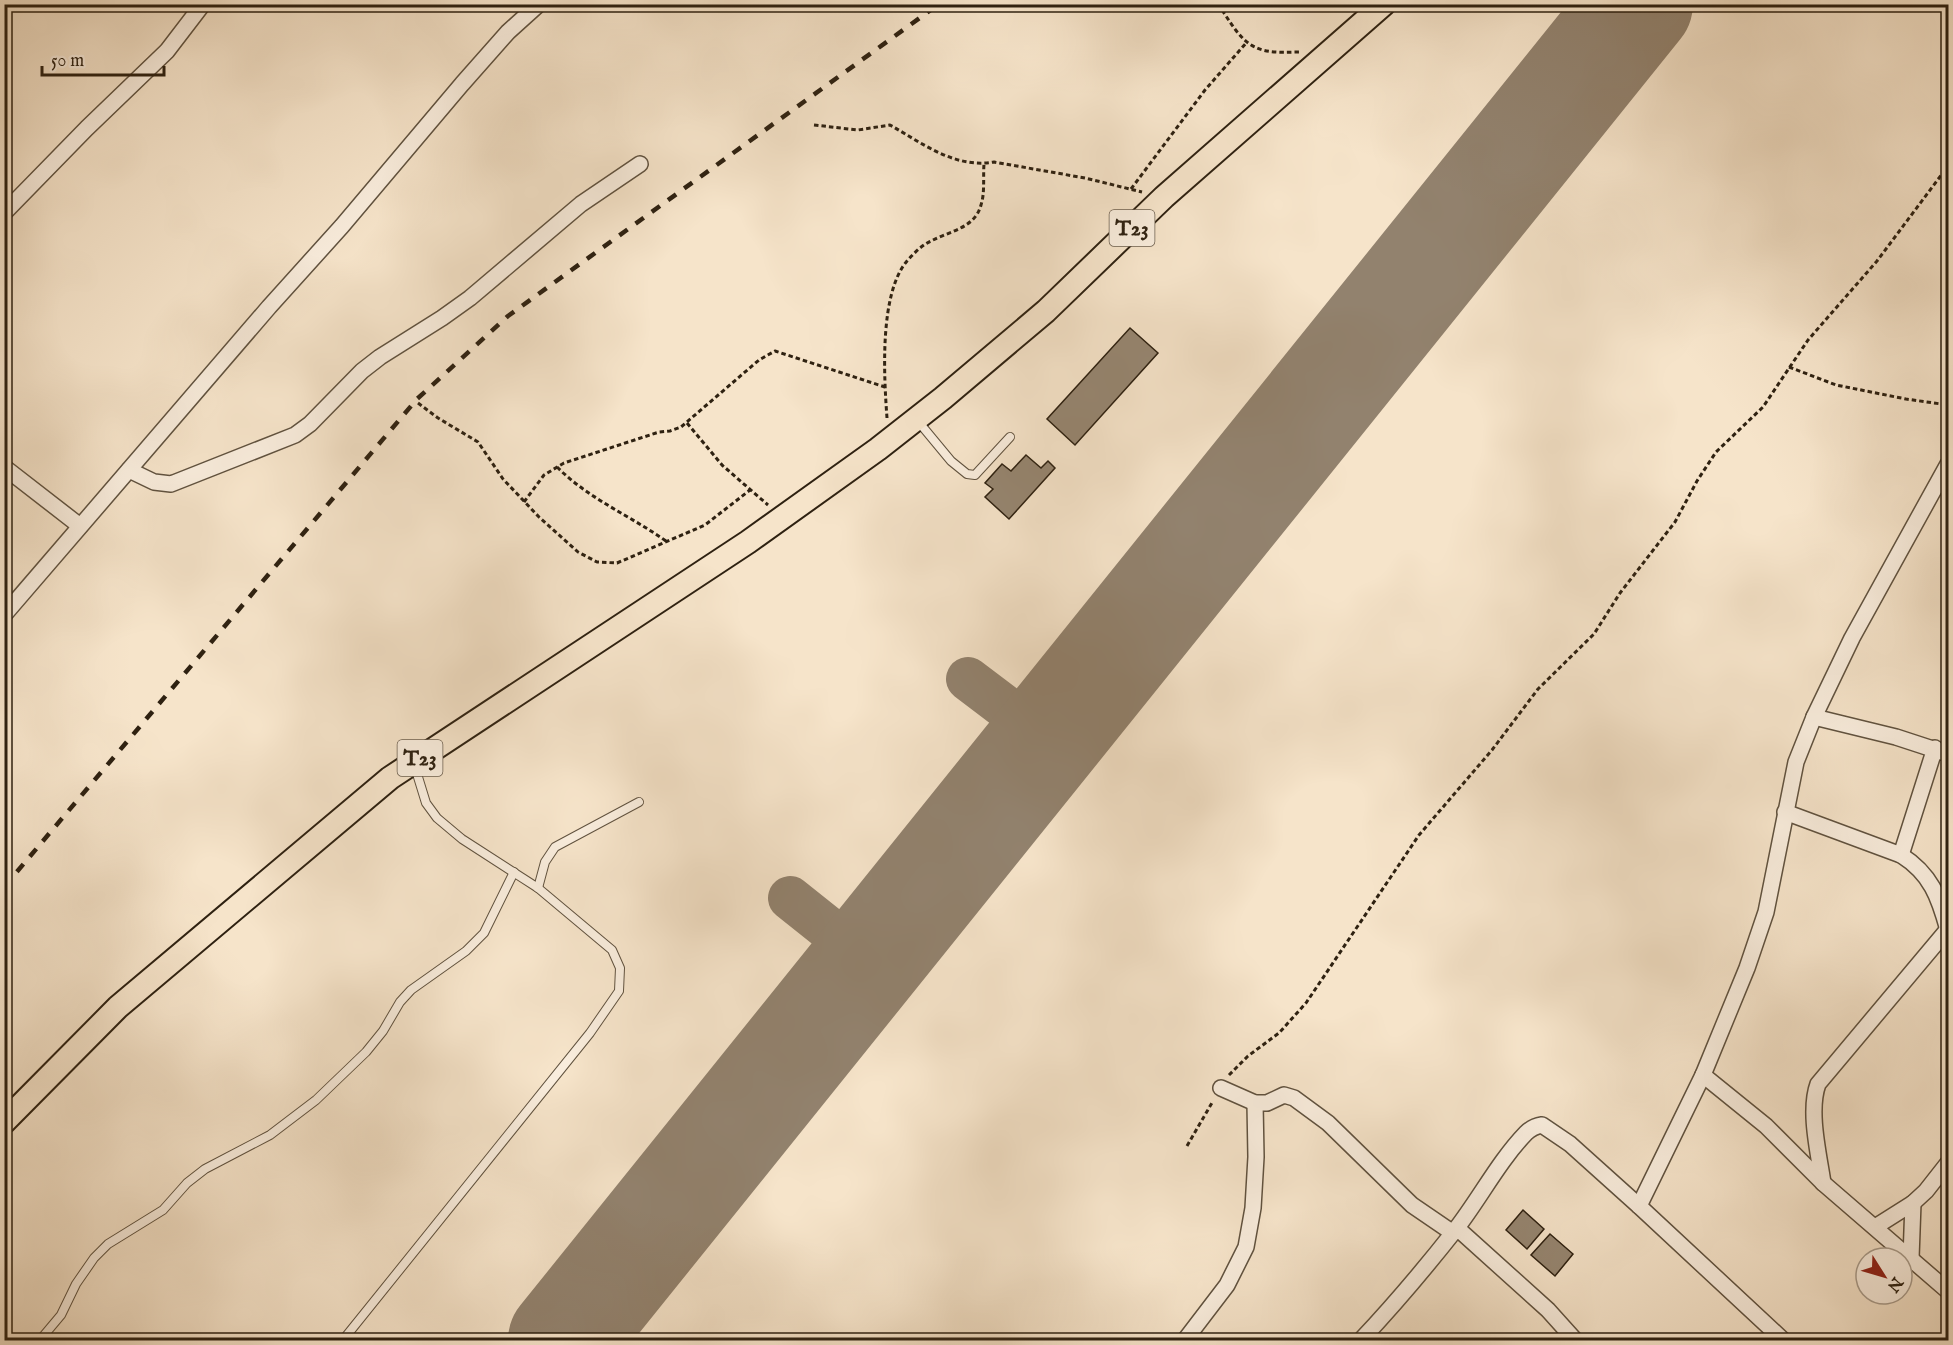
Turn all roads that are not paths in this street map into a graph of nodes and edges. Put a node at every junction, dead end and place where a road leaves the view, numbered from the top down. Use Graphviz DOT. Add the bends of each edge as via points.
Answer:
graph roads {
  1 [pos="203,4"];
  2 [pos="539,4"];
  3 [pos="1384,4"];
  4 [pos="640,164"];
  5 [pos="4,213"];
  6 [pos="916,419"];
  7 [pos="1010,437"];
  8 [pos="1948,464"];
  9 [pos="4,467"];
  10 [pos="129,470"];
  11 [pos="80,526"];
  12 [pos="4,615"];
  13 [pos="1814,717"];
  14 [pos="1942,751"];
  15 [pos="413,763"];
  16 [pos="639,802"];
  17 [pos="1785,812"];
  18 [pos="1901,855"];
  19 [pos="514,872"];
  20 [pos="538,888"];
  21 [pos="1948,930"];
  22 [pos="1703,1075"];
  23 [pos="1221,1088"];
  24 [pos="1255,1103"];
  25 [pos="4,1122"];
  26 [pos="1948,1162"];
  27 [pos="1823,1183"];
  28 [pos="1913,1203"];
  29 [pos="1639,1206"];
  30 [pos="1875,1227"];
  31 [pos="1455,1230"];
  32 [pos="1897,1246"];
  33 [pos="1911,1246"];
  34 [pos="1914,1261"];
  35 [pos="1948,1291"];
  36 [pos="1776,1338"];
  37 [pos="40,1341"];
  38 [pos="342,1341"];
  39 [pos="1185,1341"];
  40 [pos="1361,1341"];
  41 [pos="1575,1341"];
  1 -- 5 [label="street" via="167,51"];
  2 -- 10 [label="street" via="462,84"];
  3 -- 6 [label="main road, T23" via="1164,197 1046,311"];
  4 -- 10 [label="street" via="581,204 470,298 362,371 295,435 171,484 154,482"];
  6 -- 7 [label="lane" via="967,474 975,474"];
  6 -- 15 [label="main road, T23" via="785,516"];
  8 -- 13 [label="street" via="1852,638"];
  9 -- 11 [label="street"];
  10 -- 11 [label="street"];
  11 -- 12 [label="street"];
  13 -- 14 [label="street"];
  13 -- 17 [label="street" via="1796,762"];
  14 -- 18 [label="street"];
  15 -- 19 [label="lane" via="426,803 436,818"];
  15 -- 25 [label="main road, T23" via="380,786 118,1007"];
  16 -- 20 [label="lane" via="555,847 545,862"];
  17 -- 18 [label="street"];
  17 -- 22 [label="street" via="1766,912"];
  18 -- 21 [label="street" via="1915,864 1931,884"];
  19 -- 20 [label="lane"];
  19 -- 37 [label="lane" via="484,933 466,951 411,990 366,1052 316,1100 270,1135 205,1169 163,1210 108,1244 94,1258 61,1315"];
  20 -- 38 [label="lane" via="612,950 620,968 619,991 590,1033"];
  21 -- 27 [label="street" via="1818,1084 1815,1108"];
  22 -- 27 [label="street" via="1766,1126"];
  22 -- 29 [label="street"];
  23 -- 24 [label="street"];
  24 -- 31 [label="street" via="1284,1095 1294,1098 1328,1123 1412,1205"];
  24 -- 39 [label="street" via="1253,1208 1246,1247 1227,1286"];
  26 -- 28 [label="street"];
  27 -- 30 [label="street"];
  28 -- 30 [label="street"];
  28 -- 33 [label="street"];
  29 -- 31 [label="street" via="1570,1144 1542,1125 1528,1131 1510,1152"];
  29 -- 36 [label="street"];
  30 -- 32 [label="street"];
  31 -- 40 [label="street"];
  31 -- 41 [label="street" via="1548,1310"];
  34 -- 35 [label="street"];
}
